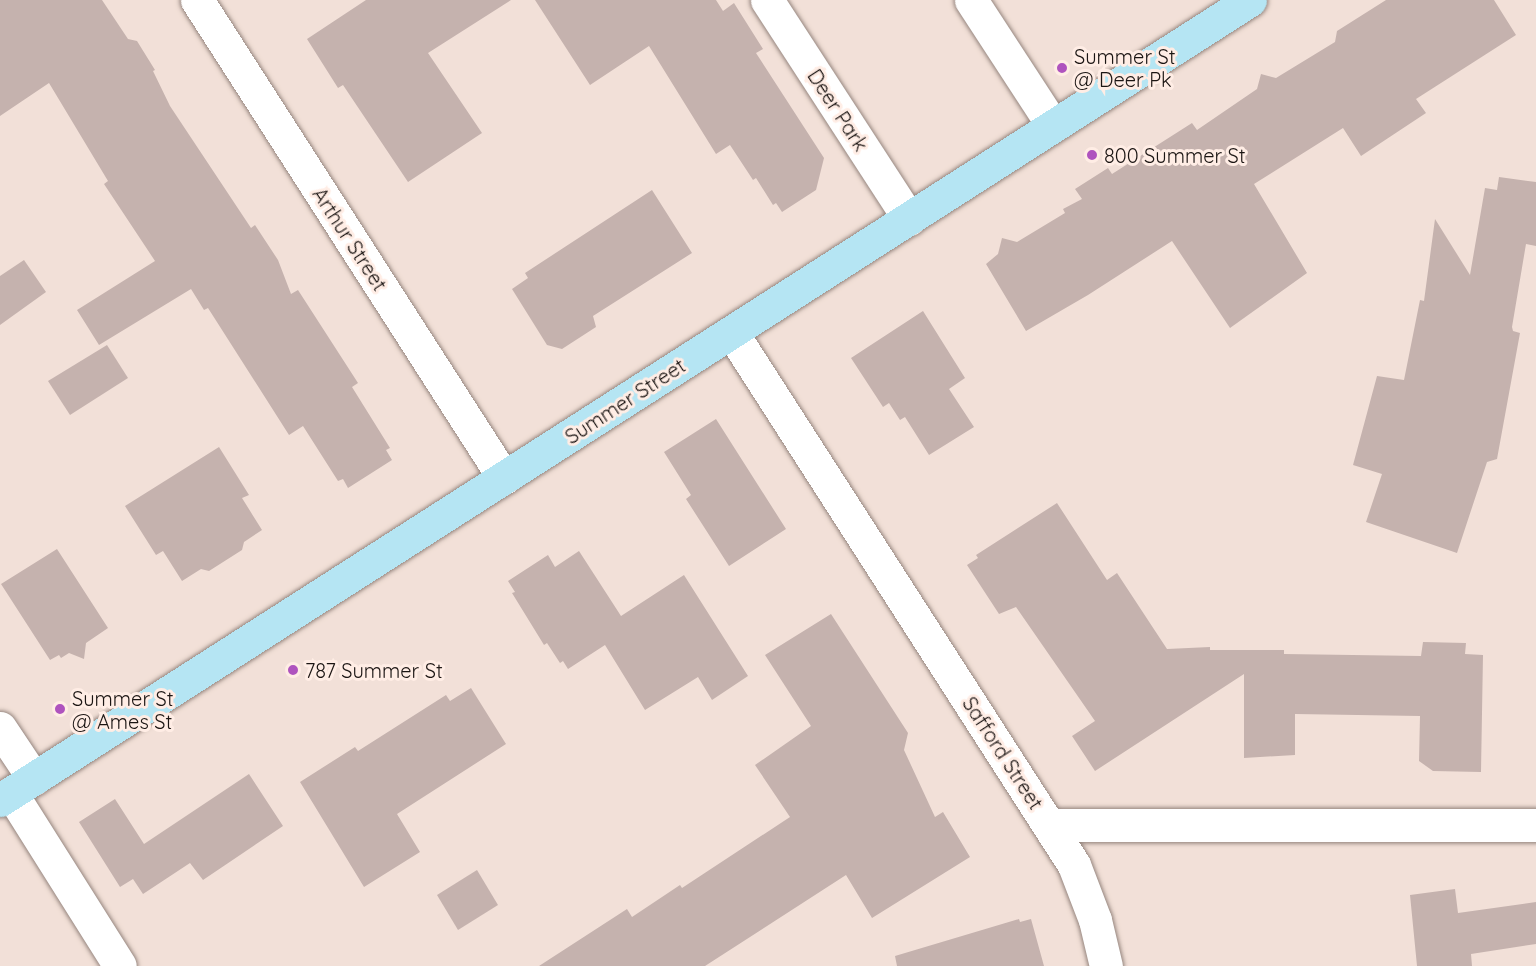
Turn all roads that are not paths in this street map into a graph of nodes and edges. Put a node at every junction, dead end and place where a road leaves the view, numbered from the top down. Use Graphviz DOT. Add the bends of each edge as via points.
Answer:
graph roads {
  1 [pos="197,0"];
  2 [pos="767,0"];
  3 [pos="971,0"];
  4 [pos="1250,0"];
  5 [pos="1053,126"];
  6 [pos="909,219"];
  7 [pos="732,333"];
  8 [pos="504,478"];
  9 [pos="0,728"];
  10 [pos="15,791"];
  11 [pos="1050,825"];
  12 [pos="1536,825"];
  13 [pos="120,966"];
  14 [pos="1106,966"];
  1 -- 8 [label="street, Arthur Street"];
  2 -- 6 [label="street, Deer Park"];
  3 -- 5 [label="street"];
  4 -- 5 [label="main road, Summer Street"];
  5 -- 6 [label="main road, Summer Street"];
  6 -- 7 [label="main road, Summer Street"];
  7 -- 8 [label="main road, Summer Street"];
  7 -- 11 [label="street, Safford Street"];
  8 -- 10 [label="main road, Summer Street"];
  9 -- 10 [label="street"];
  10 -- 13 [label="street"];
  11 -- 12 [label="street, Safford Street"];
  11 -- 14 [label="street" via="1084,889"];
}
